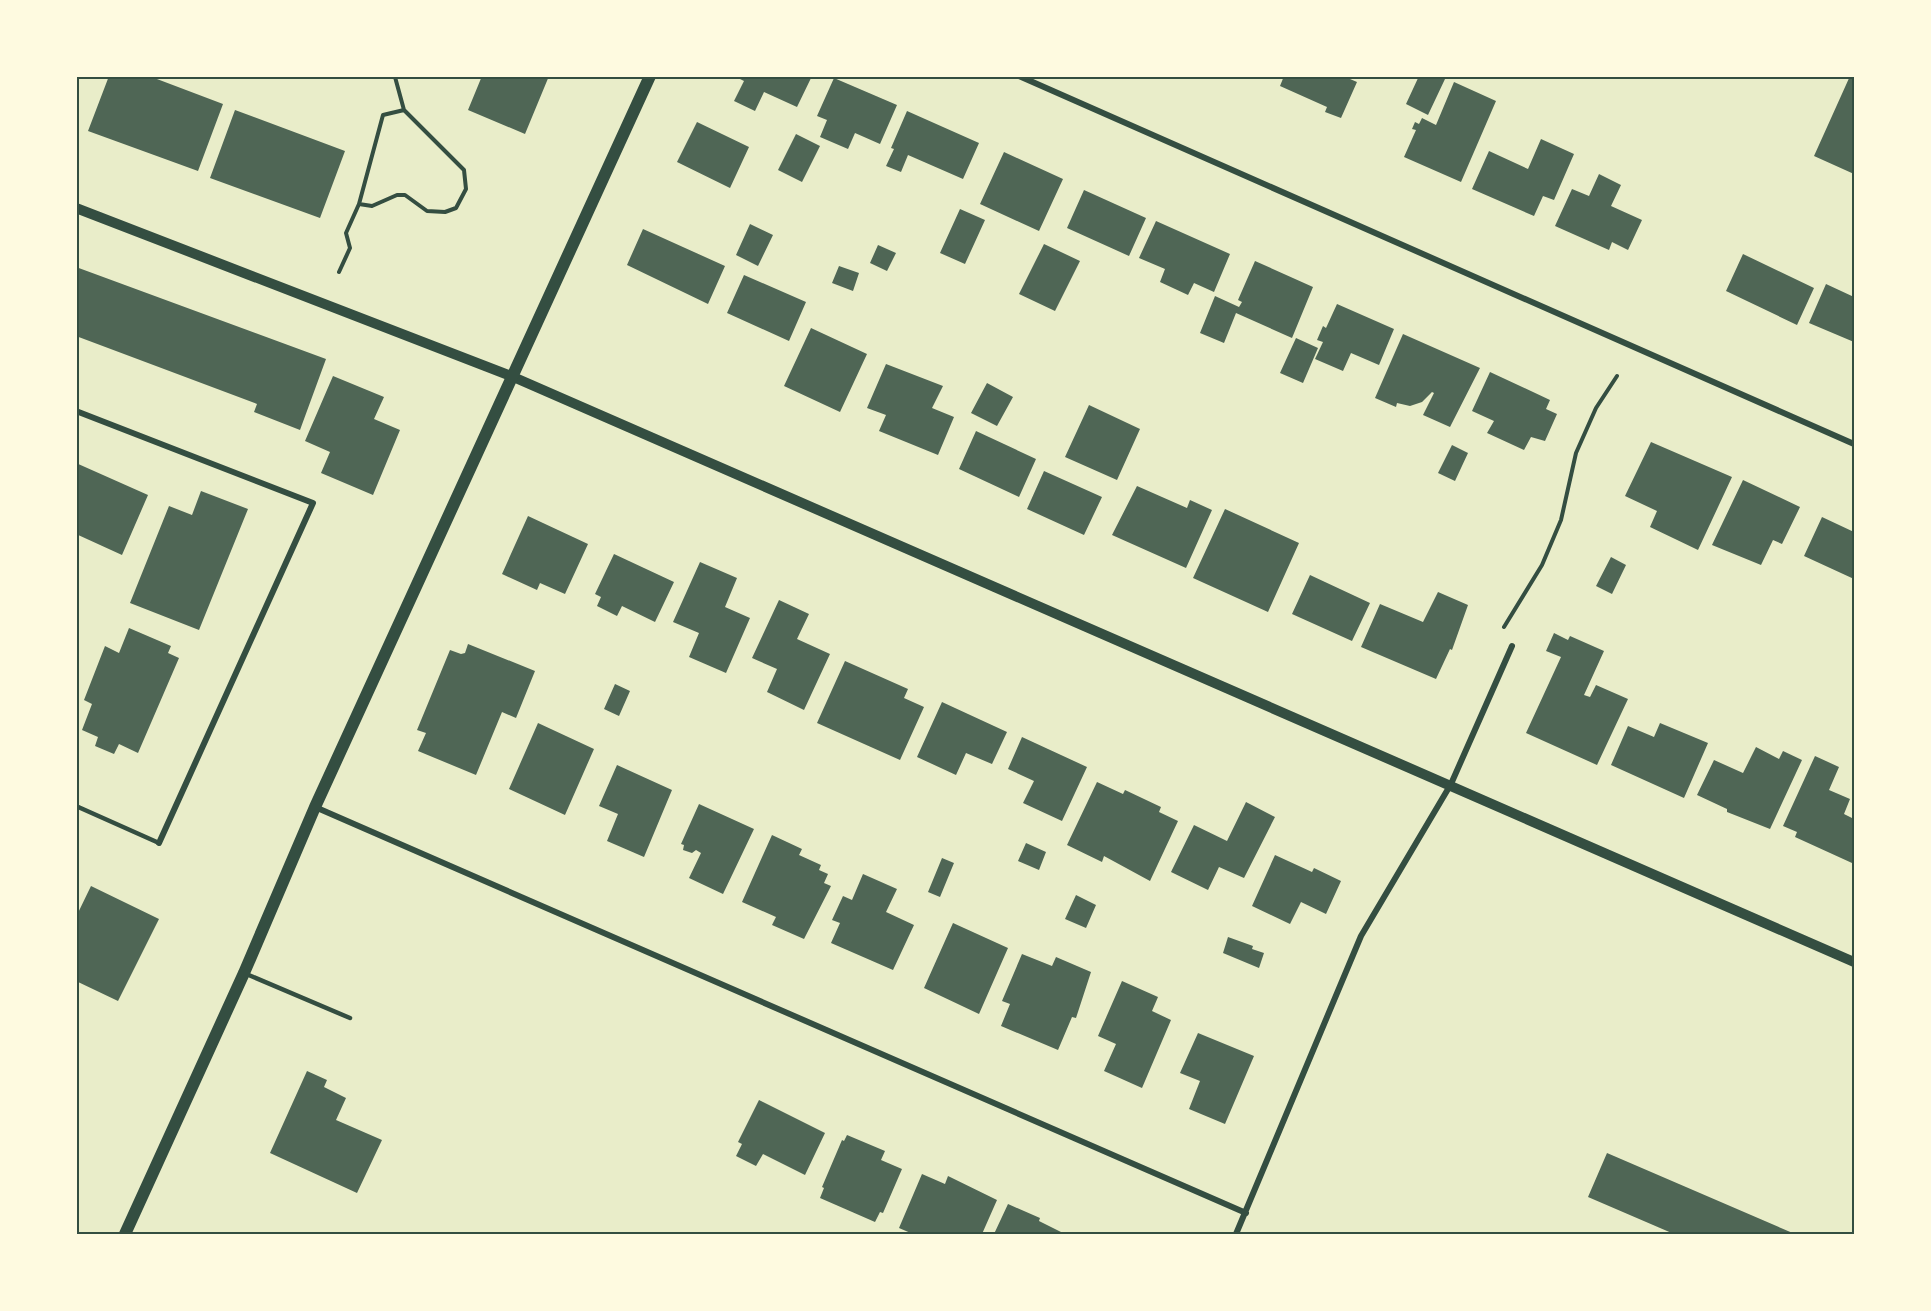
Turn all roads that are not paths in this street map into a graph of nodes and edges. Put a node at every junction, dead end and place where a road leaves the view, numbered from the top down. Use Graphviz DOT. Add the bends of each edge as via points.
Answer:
graph roads {
  1 [pos="650,76"];
  2 [pos="1019,76"];
  3 [pos="76,208"];
  4 [pos="511,376"];
  5 [pos="76,411"];
  6 [pos="1854,444"];
  7 [pos="1512,646"];
  8 [pos="1451,784"];
  9 [pos="76,806"];
  10 [pos="315,807"];
  11 [pos="159,843"];
  12 [pos="1854,962"];
  13 [pos="244,973"];
  14 [pos="350,1018"];
  15 [pos="1246,1213"];
  16 [pos="125,1234"];
  17 [pos="1236,1234"];
  1 -- 4 [label="main road"];
  2 -- 6 [label="street"];
  3 -- 4 [label="street"];
  4 -- 8 [label="street"];
  4 -- 10 [label="main road"];
  5 -- 11 [label="street" via="313,503"];
  7 -- 8 [label="street"];
  8 -- 12 [label="street"];
  8 -- 15 [label="street" via="1360,936"];
  9 -- 11 [label="lane"];
  10 -- 13 [label="main road"];
  10 -- 15 [label="street"];
  13 -- 14 [label="lane"];
  13 -- 16 [label="main road"];
  15 -- 17 [label="street"];
}
